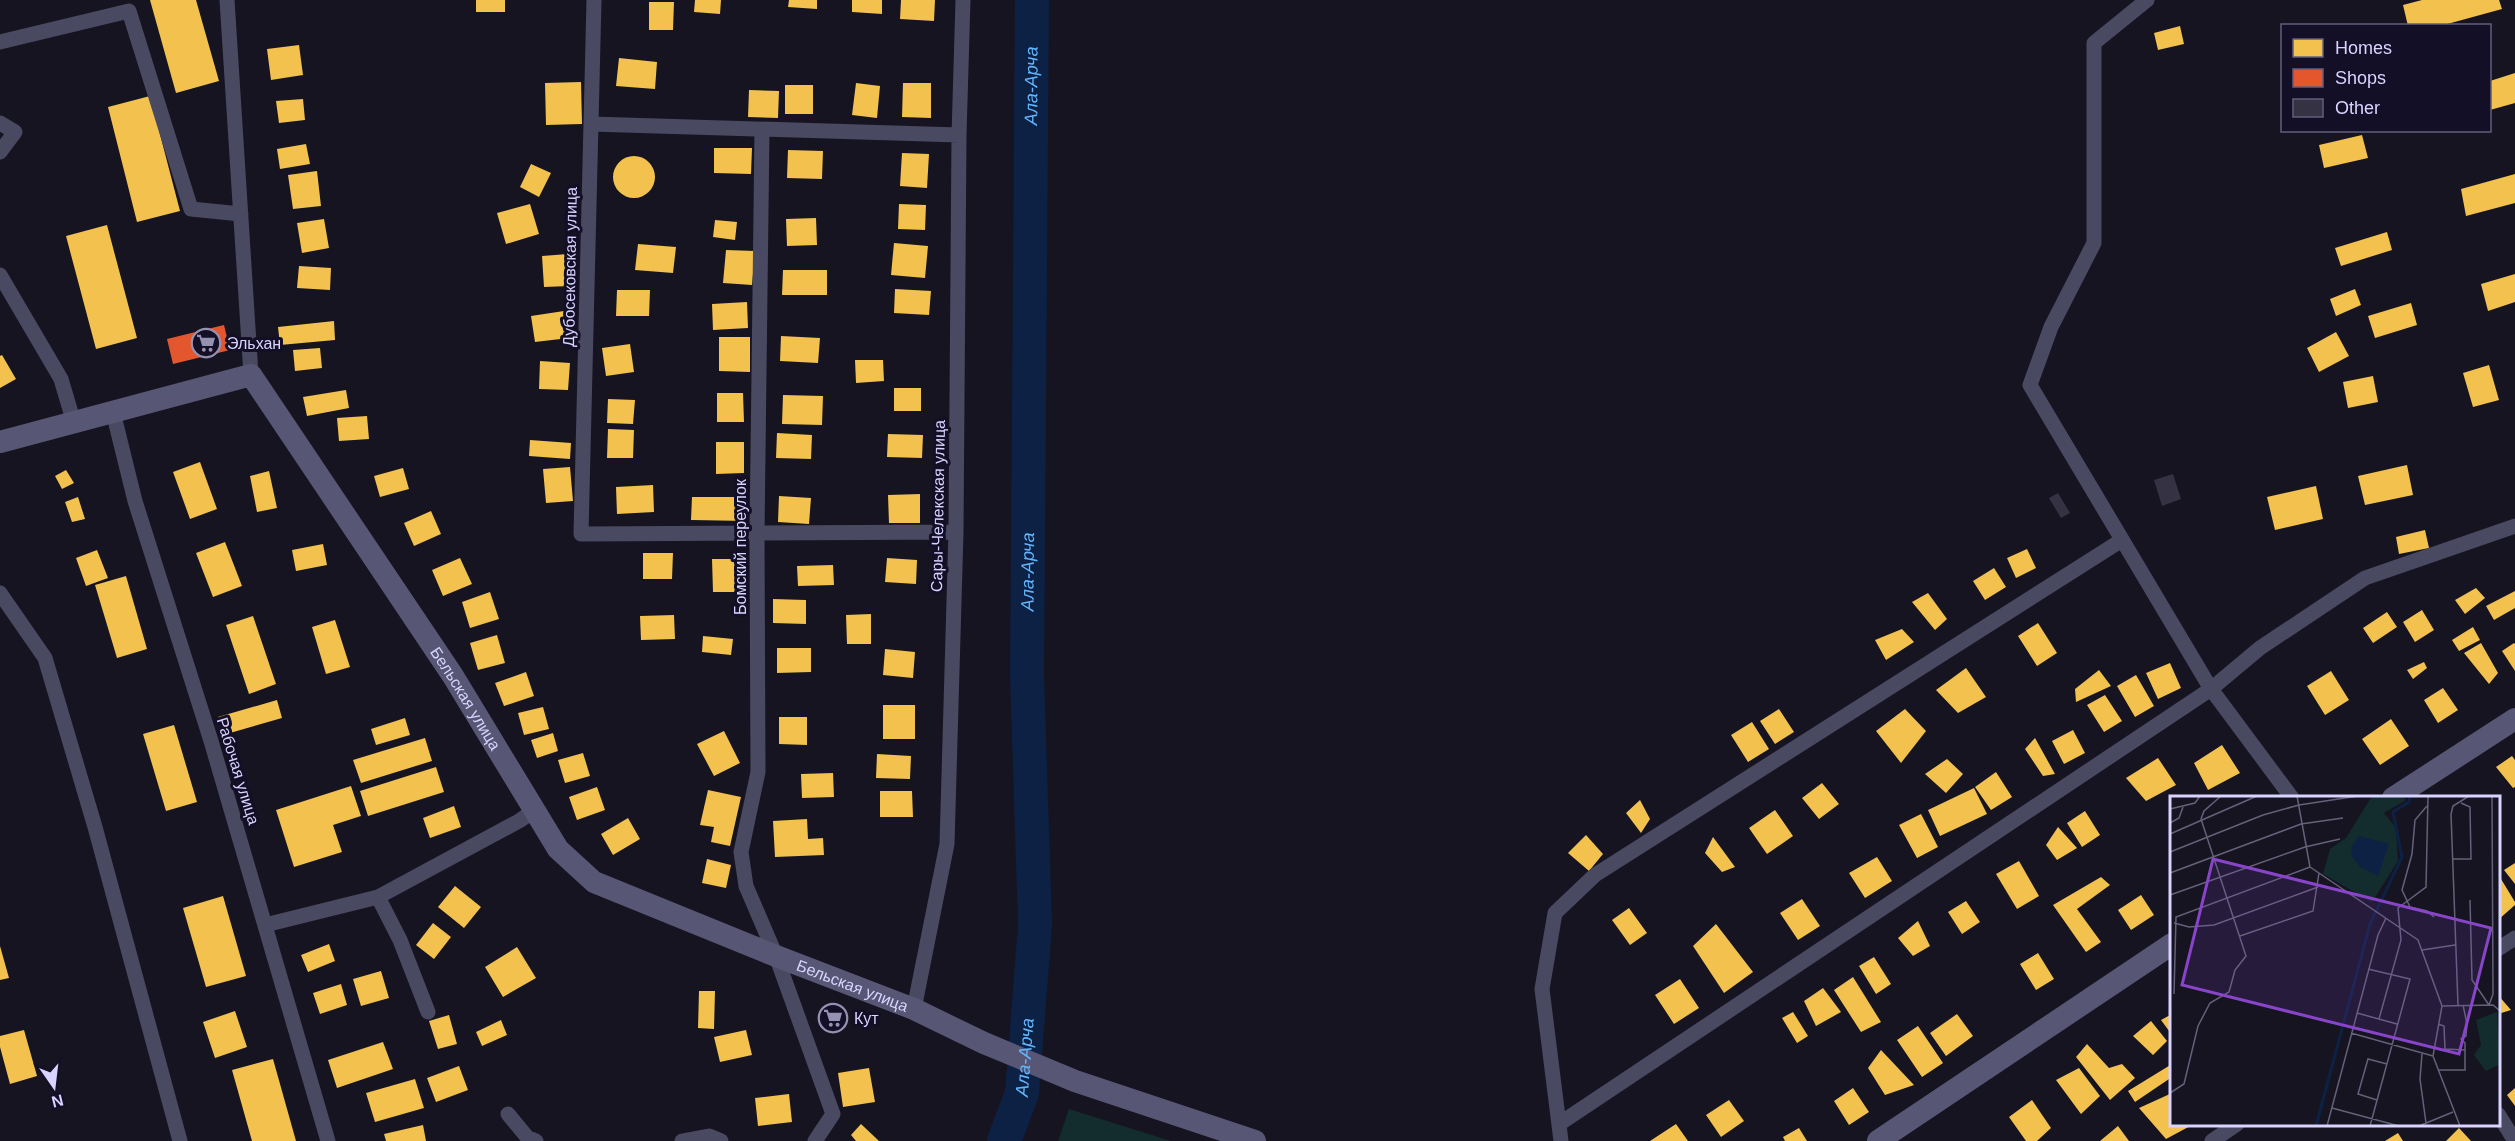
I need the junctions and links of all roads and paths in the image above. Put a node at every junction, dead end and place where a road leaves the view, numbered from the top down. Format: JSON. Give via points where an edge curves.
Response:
{"nodes":[{"id":1,"x":227,"y":0,"type":"edge"},
{"id":2,"x":594,"y":0,"type":"edge"},
{"id":3,"x":963,"y":0,"type":"edge"},
{"id":4,"x":2147,"y":0,"type":"edge"},
{"id":5,"x":0,"y":42,"type":"edge"},
{"id":6,"x":0,"y":123,"type":"edge"},
{"id":7,"x":591,"y":124,"type":"junction"},
{"id":8,"x":762,"y":130,"type":"junction"},
{"id":9,"x":959,"y":135,"type":"junction"},
{"id":10,"x":0,"y":152,"type":"edge"},
{"id":11,"x":241,"y":214,"type":"junction"},
{"id":12,"x":0,"y":275,"type":"edge"},
{"id":13,"x":251,"y":375,"type":"junction"},
{"id":14,"x":113,"y":412,"type":"junction"},
{"id":15,"x":74,"y":423,"type":"junction"},
{"id":16,"x":0,"y":442,"type":"edge"},
{"id":17,"x":2515,"y":526,"type":"edge"},
{"id":18,"x":956,"y":532,"type":"junction"},
{"id":19,"x":757,"y":534,"type":"junction"},
{"id":20,"x":2122,"y":540,"type":"junction"},
{"id":21,"x":0,"y":593,"type":"edge"},
{"id":22,"x":2211,"y":689,"type":"junction"},
{"id":23,"x":2515,"y":719,"type":"edge"},
{"id":24,"x":2291,"y":796,"type":"edge"},
{"id":25,"x":2396,"y":796,"type":"edge"},
{"id":26,"x":535,"y":810,"type":"junction"},
{"id":27,"x":378,"y":897,"type":"junction"},
{"id":28,"x":265,"y":925,"type":"junction"},
{"id":29,"x":2515,"y":938,"type":"edge"},
{"id":30,"x":2170,"y":945,"type":"edge"},
{"id":31,"x":2500,"y":948,"type":"edge"},
{"id":32,"x":776,"y":956,"type":"junction"},
{"id":33,"x":914,"y":1009,"type":"junction"},
{"id":34,"x":428,"y":1012,"type":"dead end"},
{"id":35,"x":508,"y":1114,"type":"dead end"},
{"id":36,"x":2500,"y":1116,"type":"edge"},
{"id":37,"x":1559,"y":1124,"type":"junction"},
{"id":38,"x":2235,"y":1126,"type":"edge"},
{"id":39,"x":180,"y":1141,"type":"edge"},
{"id":40,"x":328,"y":1141,"type":"edge"},
{"id":41,"x":536,"y":1141,"type":"edge"},
{"id":42,"x":682,"y":1141,"type":"edge"},
{"id":43,"x":721,"y":1141,"type":"edge"},
{"id":44,"x":815,"y":1141,"type":"edge"},
{"id":45,"x":1255,"y":1141,"type":"edge"},
{"id":46,"x":1561,"y":1141,"type":"edge"},
{"id":47,"x":1878,"y":1141,"type":"edge"},
{"id":48,"x":2212,"y":1141,"type":"edge"},
{"id":49,"x":2515,"y":1141,"type":"edge"}],
"edges":[{"from":1,"to":11,"type":"street"},
{"from":2,"to":7,"type":"street","name":"Дубосековская улица"},
{"from":3,"to":9,"type":"street","name":"Сары-Челекская улица"},
{"from":4,"to":20,"type":"street","via":[[2094,43],[2094,243],[2051,327],[2030,385]]},
{"from":5,"to":11,"type":"street","via":[[129,11],[191,209]]},
{"from":6,"to":10,"type":"street","via":[[15,132]]},
{"from":7,"to":8,"type":"street"},
{"from":7,"to":19,"type":"street","name":"Дубосековская улица","via":[[581,534]]},
{"from":8,"to":9,"type":"street"},
{"from":8,"to":19,"type":"street","name":"Бомский переулок"},
{"from":9,"to":18,"type":"street","name":"Сары-Челекская улица"},
{"from":11,"to":13,"type":"street"},
{"from":12,"to":15,"type":"street","via":[[61,379]]},
{"from":13,"to":14,"type":"street"},
{"from":13,"to":26,"type":"street","name":"Бельская улица","via":[[453,676]]},
{"from":14,"to":15,"type":"street"},
{"from":14,"to":28,"type":"street","name":"Рабочая улица","via":[[135,501]]},
{"from":15,"to":16,"type":"street"},
{"from":17,"to":22,"type":"street","via":[[2365,578],[2260,648]]},
{"from":18,"to":19,"type":"street"},
{"from":18,"to":33,"type":"street","name":"Сары-Челекская улица","via":[[947,844]]},
{"from":19,"to":32,"type":"street","name":"Бомский переулок","via":[[758,772],[741,852],[746,886]]},
{"from":20,"to":22,"type":"street"},
{"from":20,"to":37,"type":"street","via":[[1595,875],[1555,913],[1542,989]]},
{"from":21,"to":39,"type":"street","via":[[45,658]]},
{"from":22,"to":24,"type":"street"},
{"from":22,"to":37,"type":"street"},
{"from":23,"to":25,"type":"street"},
{"from":26,"to":27,"type":"street"},
{"from":26,"to":32,"type":"street","name":"Бельская улица","via":[[558,849],[594,882]]},
{"from":27,"to":28,"type":"street"},
{"from":27,"to":34,"type":"street","via":[[400,940]]},
{"from":28,"to":40,"type":"street","name":"Рабочая улица"},
{"from":29,"to":31,"type":"street"},
{"from":30,"to":47,"type":"street"},
{"from":32,"to":33,"type":"street","name":"Бельская улица"},
{"from":32,"to":44,"type":"street","name":"Бомский переулок","via":[[833,1114]]},
{"from":33,"to":45,"type":"street","name":"Бельская улица","via":[[1075,1081]]},
{"from":35,"to":41,"type":"street","via":[[526,1137]]},
{"from":36,"to":49,"type":"street"},
{"from":37,"to":46,"type":"street"},
{"from":38,"to":48,"type":"street"},
{"from":42,"to":43,"type":"street","via":[[709,1136]]}]}
